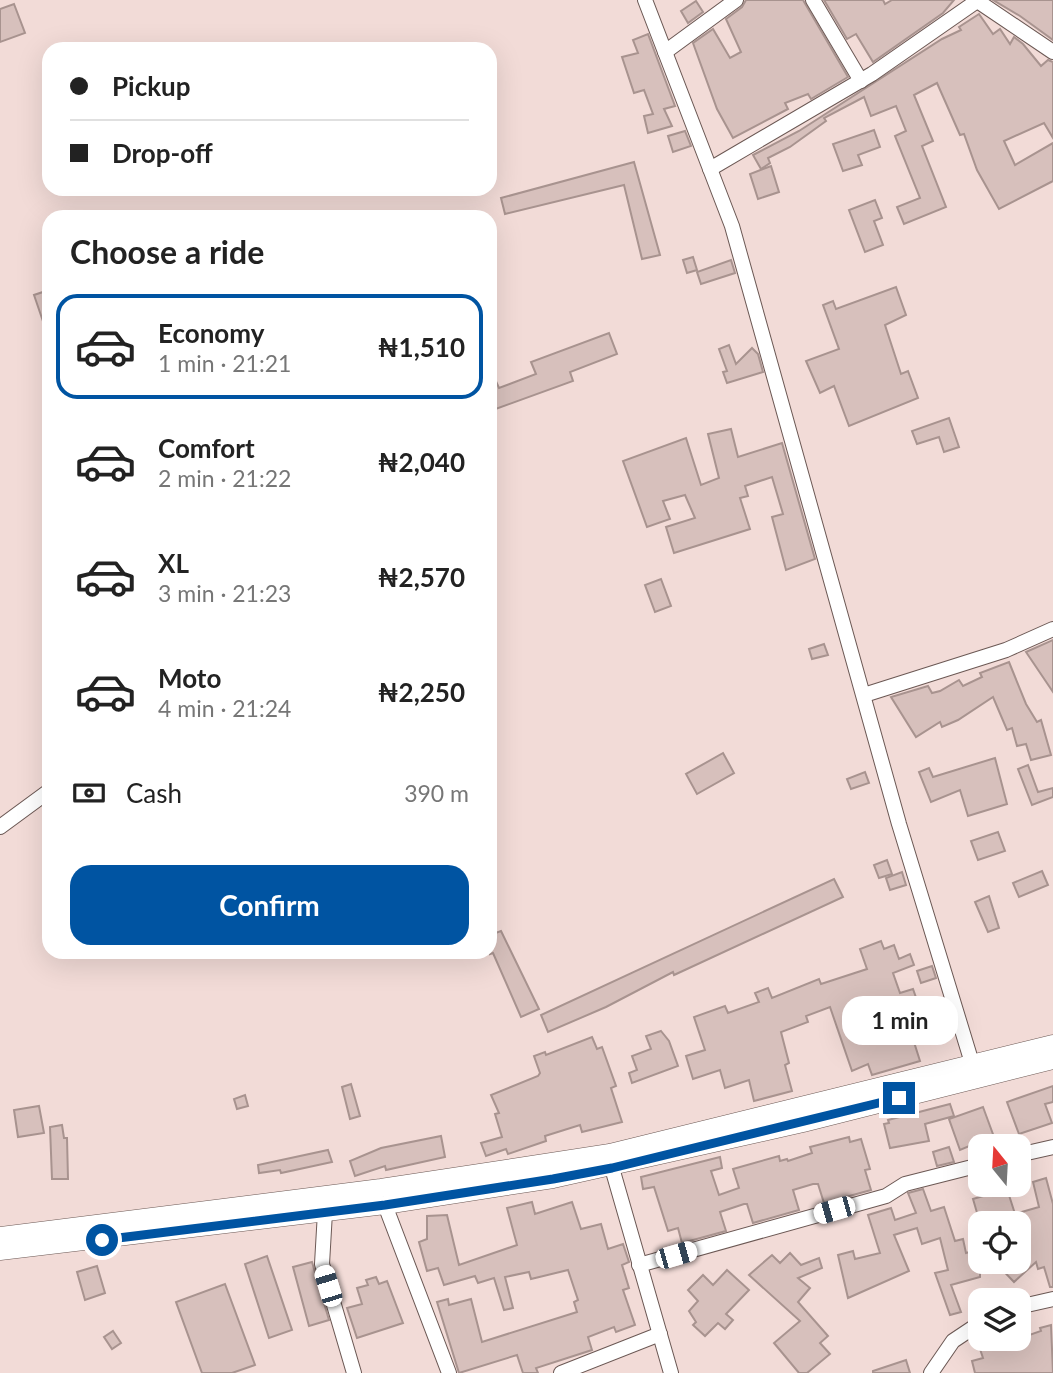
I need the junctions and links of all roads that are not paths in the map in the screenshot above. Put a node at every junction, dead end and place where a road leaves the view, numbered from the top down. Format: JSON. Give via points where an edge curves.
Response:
{"nodes":[{"id":1,"x":645,"y":0,"type":"edge"},
{"id":2,"x":736,"y":0,"type":"edge"},
{"id":3,"x":813,"y":0,"type":"edge"},
{"id":4,"x":977,"y":1,"type":"edge"},
{"id":5,"x":665,"y":52,"type":"junction"},
{"id":6,"x":1053,"y":52,"type":"edge"},
{"id":7,"x":861,"y":81,"type":"junction"},
{"id":8,"x":710,"y":169,"type":"junction"},
{"id":9,"x":1053,"y":629,"type":"edge"},
{"id":10,"x":864,"y":695,"type":"junction"},
{"id":11,"x":42,"y":796,"type":"edge"},
{"id":12,"x":0,"y":827,"type":"edge"},
{"id":13,"x":1053,"y":1044,"type":"edge"},
{"id":14,"x":1053,"y":1060,"type":"edge"},
{"id":15,"x":972,"y":1063,"type":"junction"},
{"id":16,"x":1053,"y":1147,"type":"edge"},
{"id":17,"x":1031,"y":1153,"type":"edge"},
{"id":18,"x":612,"y":1168,"type":"junction"},
{"id":19,"x":968,"y":1168,"type":"edge"},
{"id":20,"x":385,"y":1205,"type":"junction"},
{"id":21,"x":325,"y":1212,"type":"junction"},
{"id":22,"x":0,"y":1236,"type":"edge"},
{"id":23,"x":0,"y":1251,"type":"edge"},
{"id":24,"x":639,"y":1265,"type":"junction"},
{"id":25,"x":1053,"y":1298,"type":"edge"},
{"id":26,"x":1031,"y":1304,"type":"edge"},
{"id":27,"x":968,"y":1331,"type":"edge"},
{"id":28,"x":660,"y":1334,"type":"junction"},
{"id":29,"x":354,"y":1373,"type":"edge"},
{"id":30,"x":449,"y":1373,"type":"edge"},
{"id":31,"x":561,"y":1373,"type":"edge"},
{"id":32,"x":671,"y":1373,"type":"edge"},
{"id":33,"x":931,"y":1373,"type":"edge"}],
"edges":[{"from":1,"to":5,"type":"street"},
{"from":2,"to":5,"type":"street"},
{"from":3,"to":7,"type":"street"},
{"from":4,"to":6,"type":"street"},
{"from":4,"to":7,"type":"street"},
{"from":5,"to":8,"type":"street"},
{"from":7,"to":8,"type":"street"},
{"from":8,"to":10,"type":"street","via":[[740,252]]},
{"from":9,"to":10,"type":"street","via":[[1006,650]]},
{"from":10,"to":15,"type":"street"},
{"from":11,"to":12,"type":"street"},
{"from":13,"to":15,"type":"street"},
{"from":14,"to":18,"type":"street"},
{"from":15,"to":22,"type":"street","via":[[610,1153],[381,1188]]},
{"from":16,"to":17,"type":"street"},
{"from":18,"to":20,"type":"street"},
{"from":18,"to":24,"type":"street"},
{"from":19,"to":24,"type":"street","via":[[905,1184],[886,1196]]},
{"from":20,"to":21,"type":"street"},
{"from":20,"to":30,"type":"street"},
{"from":21,"to":23,"type":"street"},
{"from":21,"to":29,"type":"street","via":[[322,1264]]},
{"from":24,"to":28,"type":"street"},
{"from":25,"to":26,"type":"street"},
{"from":27,"to":33,"type":"street","via":[[953,1341]]},
{"from":28,"to":31,"type":"street"},
{"from":28,"to":32,"type":"street"}]}
